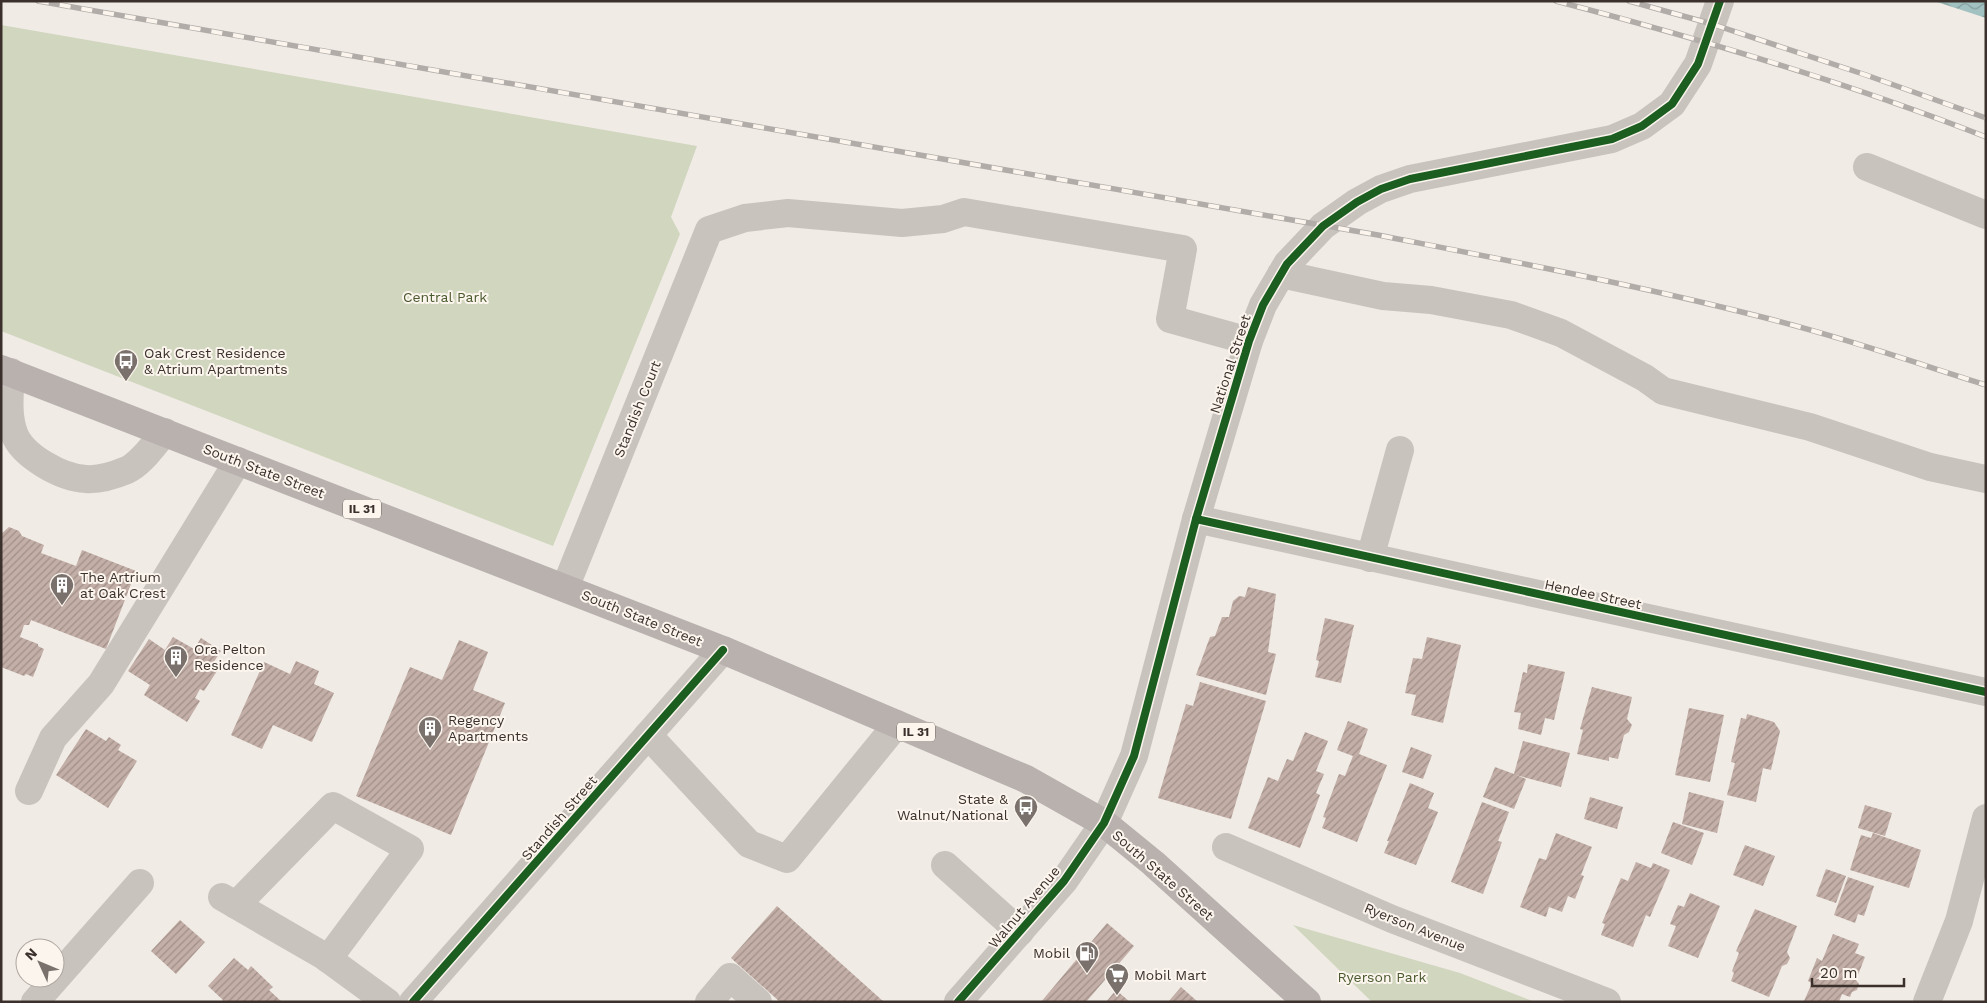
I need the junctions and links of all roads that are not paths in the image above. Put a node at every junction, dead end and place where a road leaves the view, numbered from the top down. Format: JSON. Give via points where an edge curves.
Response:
{"nodes":[{"id":1,"x":1720,"y":1,"type":"edge"},
{"id":2,"x":1867,"y":167,"type":"dead end"},
{"id":3,"x":1986,"y":216,"type":"edge"},
{"id":4,"x":1281,"y":274,"type":"junction"},
{"id":5,"x":1249,"y":341,"type":"junction"},
{"id":6,"x":6,"y":371,"type":"edge"},
{"id":7,"x":165,"y":432,"type":"junction"},
{"id":8,"x":1400,"y":450,"type":"dead end"},
{"id":9,"x":238,"y":461,"type":"junction"},
{"id":10,"x":1986,"y":479,"type":"edge"},
{"id":11,"x":1196,"y":519,"type":"junction"},
{"id":12,"x":1370,"y":558,"type":"junction"},
{"id":13,"x":565,"y":588,"type":"junction"},
{"id":14,"x":723,"y":650,"type":"junction"},
{"id":15,"x":1986,"y":692,"type":"edge"},
{"id":16,"x":897,"y":724,"type":"junction"},
{"id":17,"x":648,"y":736,"type":"junction"},
{"id":18,"x":29,"y":791,"type":"dead end"},
{"id":19,"x":1986,"y":818,"type":"edge"},
{"id":20,"x":1104,"y":823,"type":"junction"},
{"id":21,"x":1226,"y":847,"type":"dead end"},
{"id":22,"x":945,"y":864,"type":"dead end"},
{"id":23,"x":140,"y":883,"type":"dead end"},
{"id":24,"x":1020,"y":932,"type":"junction"},
{"id":25,"x":328,"y":959,"type":"junction"},
{"id":26,"x":35,"y":1002,"type":"edge"},
{"id":27,"x":387,"y":1002,"type":"edge"},
{"id":28,"x":413,"y":1002,"type":"edge"},
{"id":29,"x":710,"y":1002,"type":"edge"},
{"id":30,"x":758,"y":1002,"type":"edge"},
{"id":31,"x":958,"y":1002,"type":"edge"},
{"id":32,"x":1307,"y":1002,"type":"edge"},
{"id":33,"x":1607,"y":1002,"type":"edge"},
{"id":34,"x":1927,"y":1002,"type":"edge"}],
"edges":[{"from":1,"to":4,"type":"street","name":"National Street","via":[[1698,64],[1672,104],[1642,126],[1612,139],[1410,179],[1381,189],[1323,226]]},
{"from":2,"to":3,"type":"street"},
{"from":4,"to":5,"type":"street","name":"National Street","via":[[1263,305]]},
{"from":4,"to":10,"type":"street","via":[[1382,296],[1431,300],[1511,315],[1561,333],[1663,391],[1810,427],[1930,467]]},
{"from":5,"to":11,"type":"street","name":"National Street"},
{"from":5,"to":13,"type":"street","name":"Standish Court","via":[[1170,319],[1183,249],[964,212],[943,219],[902,222],[788,213],[744,218],[709,230]]},
{"from":6,"to":7,"type":"main road","name":"South State Street","number":"IL 31"},
{"from":6,"to":7,"type":"street","via":[[14,435],[23,448],[41,463],[70,476],[87,479],[111,476],[128,469]]},
{"from":7,"to":9,"type":"main road","name":"South State Street","number":"IL 31"},
{"from":8,"to":12,"type":"street"},
{"from":9,"to":13,"type":"main road","name":"South State Street","number":"IL 31"},
{"from":9,"to":18,"type":"street","via":[[101,684],[52,738]]},
{"from":11,"to":12,"type":"street","name":"Hendee Street"},
{"from":11,"to":20,"type":"street","name":"National Street","via":[[1134,756]]},
{"from":12,"to":15,"type":"street","name":"Hendee Street"},
{"from":13,"to":14,"type":"main road","name":"South State Street","number":"IL 31"},
{"from":14,"to":16,"type":"main road","name":"South State Street","number":"IL 31"},
{"from":14,"to":17,"type":"street","name":"Standish Street"},
{"from":16,"to":17,"type":"street","via":[[787,860],[749,844]]},
{"from":16,"to":20,"type":"main road","name":"South State Street","number":"IL 31","via":[[1026,779]]},
{"from":17,"to":28,"type":"street","name":"Standish Street"},
{"from":19,"to":34,"type":"street","via":[[1959,921]]},
{"from":20,"to":24,"type":"street","name":"Walnut Avenue","via":[[1064,881]]},
{"from":20,"to":32,"type":"main road","name":"South State Street","number":"IL 31"},
{"from":21,"to":33,"type":"street","name":"Ryerson Avenue","via":[[1392,919]]},
{"from":22,"to":24,"type":"street"},
{"from":23,"to":26,"type":"street"},
{"from":24,"to":31,"type":"street","name":"Walnut Avenue"},
{"from":25,"to":25,"type":"street","via":[[410,849],[333,806],[228,901]]},
{"from":25,"to":27,"type":"street"},
{"from":29,"to":30,"type":"street","via":[[730,977]]}]}
